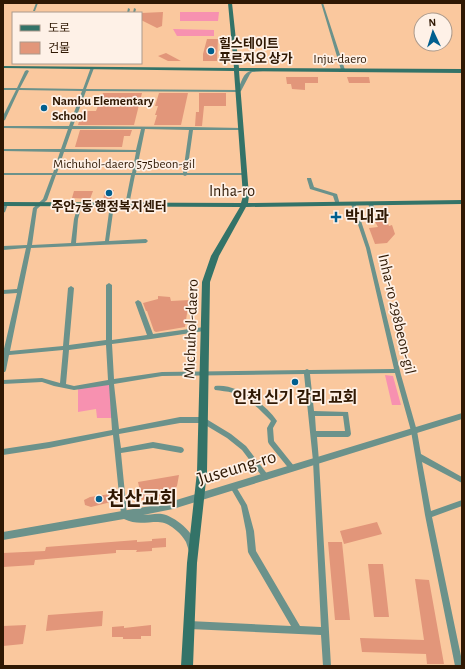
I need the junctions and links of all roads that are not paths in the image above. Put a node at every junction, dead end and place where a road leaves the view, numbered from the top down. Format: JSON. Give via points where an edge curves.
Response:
{"nodes":[{"id":1,"x":37,"y":3,"type":"edge"},
{"id":2,"x":230,"y":3,"type":"edge"},
{"id":3,"x":322,"y":3,"type":"edge"},
{"id":4,"x":129,"y":9,"type":"dead end"},
{"id":5,"x":135,"y":9,"type":"dead end"},
{"id":6,"x":34,"y":10,"type":"dead end"},
{"id":7,"x":128,"y":12,"type":"edge"},
{"id":8,"x":134,"y":12,"type":"edge"},
{"id":9,"x":3,"y":67,"type":"edge"},
{"id":10,"x":91,"y":70,"type":"junction"},
{"id":11,"x":237,"y":70,"type":"junction"},
{"id":12,"x":266,"y":70,"type":"junction"},
{"id":13,"x":344,"y":70,"type":"junction"},
{"id":14,"x":3,"y":71,"type":"edge"},
{"id":15,"x":27,"y":71,"type":"junction"},
{"id":16,"x":462,"y":71,"type":"edge"},
{"id":17,"x":3,"y":89,"type":"edge"},
{"id":18,"x":18,"y":89,"type":"junction"},
{"id":19,"x":84,"y":90,"type":"junction"},
{"id":20,"x":239,"y":91,"type":"junction"},
{"id":21,"x":3,"y":108,"type":"edge"},
{"id":22,"x":9,"y":108,"type":"junction"},
{"id":23,"x":3,"y":120,"type":"edge"},
{"id":24,"x":3,"y":127,"type":"edge"},
{"id":25,"x":70,"y":128,"type":"junction"},
{"id":26,"x":143,"y":128,"type":"junction"},
{"id":27,"x":191,"y":128,"type":"junction"},
{"id":28,"x":241,"y":129,"type":"junction"},
{"id":29,"x":3,"y":150,"type":"edge"},
{"id":30,"x":62,"y":150,"type":"junction"},
{"id":31,"x":138,"y":151,"type":"junction"},
{"id":32,"x":3,"y":174,"type":"edge"},
{"id":33,"x":133,"y":174,"type":"junction"},
{"id":34,"x":244,"y":174,"type":"junction"},
{"id":35,"x":54,"y":175,"type":"junction"},
{"id":36,"x":185,"y":175,"type":"junction"},
{"id":37,"x":309,"y":179,"type":"dead end"},
{"id":38,"x":337,"y":201,"type":"dead end"},
{"id":39,"x":462,"y":202,"type":"edge"},
{"id":40,"x":4,"y":204,"type":"edge"},
{"id":41,"x":353,"y":204,"type":"junction"},
{"id":42,"x":370,"y":204,"type":"junction"},
{"id":43,"x":80,"y":205,"type":"junction"},
{"id":44,"x":112,"y":205,"type":"junction"},
{"id":45,"x":127,"y":205,"type":"junction"},
{"id":46,"x":244,"y":205,"type":"junction"},
{"id":47,"x":37,"y":206,"type":"junction"},
{"id":48,"x":3,"y":212,"type":"edge"},
{"id":49,"x":388,"y":213,"type":"dead end"},
{"id":50,"x":146,"y":241,"type":"dead end"},
{"id":51,"x":107,"y":242,"type":"junction"},
{"id":52,"x":74,"y":244,"type":"junction"},
{"id":53,"x":29,"y":246,"type":"junction"},
{"id":54,"x":3,"y":248,"type":"edge"},
{"id":55,"x":109,"y":285,"type":"dead end"},
{"id":56,"x":71,"y":288,"type":"dead end"},
{"id":57,"x":20,"y":291,"type":"junction"},
{"id":58,"x":3,"y":292,"type":"edge"},
{"id":59,"x":138,"y":302,"type":"dead end"},
{"id":60,"x":204,"y":329,"type":"junction"},
{"id":61,"x":151,"y":337,"type":"junction"},
{"id":62,"x":108,"y":341,"type":"junction"},
{"id":63,"x":6,"y":342,"type":"edge"},
{"id":64,"x":66,"y":348,"type":"junction"},
{"id":65,"x":6,"y":353,"type":"junction"},
{"id":66,"x":3,"y":370,"type":"edge"},
{"id":67,"x":307,"y":371,"type":"junction"},
{"id":68,"x":397,"y":371,"type":"junction"},
{"id":69,"x":204,"y":373,"type":"junction"},
{"id":70,"x":3,"y":382,"type":"edge"},
{"id":71,"x":111,"y":382,"type":"junction"},
{"id":72,"x":63,"y":386,"type":"junction"},
{"id":73,"x":217,"y":388,"type":"dead end"},
{"id":74,"x":311,"y":413,"type":"junction"},
{"id":75,"x":462,"y":416,"type":"edge"},
{"id":76,"x":203,"y":420,"type":"junction"},
{"id":77,"x":414,"y":431,"type":"junction"},
{"id":78,"x":116,"y":432,"type":"junction"},
{"id":79,"x":313,"y":434,"type":"junction"},
{"id":80,"x":118,"y":450,"type":"junction"},
{"id":81,"x":181,"y":450,"type":"dead end"},
{"id":82,"x":3,"y":452,"type":"edge"},
{"id":83,"x":418,"y":456,"type":"junction"},
{"id":84,"x":316,"y":461,"type":"junction"},
{"id":85,"x":292,"y":468,"type":"junction"},
{"id":86,"x":266,"y":477,"type":"junction"},
{"id":87,"x":462,"y":480,"type":"edge"},
{"id":88,"x":233,"y":488,"type":"junction"},
{"id":89,"x":199,"y":498,"type":"junction"},
{"id":90,"x":462,"y":503,"type":"edge"},
{"id":91,"x":124,"y":514,"type":"junction"},
{"id":92,"x":428,"y":515,"type":"junction"},
{"id":93,"x":3,"y":536,"type":"edge"},
{"id":94,"x":192,"y":563,"type":"junction"},
{"id":95,"x":189,"y":625,"type":"junction"},
{"id":96,"x":298,"y":630,"type":"junction"},
{"id":97,"x":325,"y":631,"type":"junction"},
{"id":98,"x":186,"y":666,"type":"edge"},
{"id":99,"x":327,"y":666,"type":"edge"},
{"id":100,"x":459,"y":666,"type":"edge"}],
"edges":[{"from":1,"to":6,"type":"street"},
{"from":2,"to":11,"type":"main road","name":"Michuhol-daero"},
{"from":3,"to":13,"type":"street"},
{"from":4,"to":7,"type":"street"},
{"from":5,"to":8,"type":"street"},
{"from":9,"to":10,"type":"main road","name":"Inju-daero"},
{"from":10,"to":11,"type":"main road","name":"Inju-daero"},
{"from":10,"to":15,"type":"main road","name":"Inju-daero"},
{"from":10,"to":19,"type":"street"},
{"from":11,"to":12,"type":"main road","name":"Inju-daero"},
{"from":11,"to":20,"type":"main road","name":"Michuhol-daero"},
{"from":12,"to":13,"type":"main road","name":"Inju-daero"},
{"from":12,"to":20,"type":"street","via":[[251,71]]},
{"from":13,"to":16,"type":"main road","name":"Inju-daero"},
{"from":14,"to":15,"type":"main road","name":"Inju-daero"},
{"from":15,"to":18,"type":"street"},
{"from":17,"to":18,"type":"street"},
{"from":18,"to":19,"type":"street"},
{"from":18,"to":22,"type":"street"},
{"from":19,"to":20,"type":"street"},
{"from":19,"to":25,"type":"street"},
{"from":20,"to":28,"type":"main road","name":"Michuhol-daero"},
{"from":21,"to":22,"type":"street"},
{"from":22,"to":23,"type":"street"},
{"from":24,"to":25,"type":"street"},
{"from":25,"to":26,"type":"street"},
{"from":25,"to":30,"type":"street"},
{"from":26,"to":27,"type":"street"},
{"from":26,"to":31,"type":"street"},
{"from":27,"to":28,"type":"street"},
{"from":27,"to":36,"type":"street"},
{"from":28,"to":34,"type":"main road","name":"Michuhol-daero"},
{"from":29,"to":30,"type":"street"},
{"from":30,"to":31,"type":"street"},
{"from":30,"to":35,"type":"street"},
{"from":31,"to":33,"type":"street"},
{"from":32,"to":35,"type":"street","name":"Michuhol-daero 575beon-gil"},
{"from":33,"to":35,"type":"street","name":"Michuhol-daero 575beon-gil"},
{"from":33,"to":36,"type":"street","name":"Michuhol-daero 575beon-gil"},
{"from":33,"to":45,"type":"street"},
{"from":34,"to":36,"type":"street","name":"Michuhol-daero 575beon-gil"},
{"from":34,"to":46,"type":"main road","name":"Michuhol-daero"},
{"from":35,"to":47,"type":"street","via":[[45,200]]},
{"from":37,"to":38,"type":"street","via":[[312,188],[335,195]]},
{"from":39,"to":42,"type":"main road","name":"Inha-ro"},
{"from":40,"to":47,"type":"main road","name":"Inha-ro"},
{"from":40,"to":48,"type":"street"},
{"from":41,"to":42,"type":"main road","name":"Inha-ro"},
{"from":41,"to":46,"type":"main road","name":"Inha-ro"},
{"from":41,"to":68,"type":"street","name":"Inha-ro 298beon-gil","via":[[368,248]]},
{"from":42,"to":49,"type":"street","via":[[374,210]]},
{"from":43,"to":44,"type":"main road","name":"Inha-ro"},
{"from":43,"to":47,"type":"main road","name":"Inha-ro"},
{"from":43,"to":52,"type":"street"},
{"from":44,"to":45,"type":"main road","name":"Inha-ro"},
{"from":44,"to":51,"type":"street"},
{"from":45,"to":46,"type":"main road","name":"Inha-ro"},
{"from":46,"to":60,"type":"main road","name":"Michuhol-daero","via":[[208,272]]},
{"from":47,"to":53,"type":"street"},
{"from":50,"to":51,"type":"street"},
{"from":51,"to":52,"type":"street"},
{"from":52,"to":53,"type":"street"},
{"from":53,"to":54,"type":"street"},
{"from":53,"to":57,"type":"street"},
{"from":55,"to":62,"type":"street"},
{"from":56,"to":64,"type":"street"},
{"from":57,"to":58,"type":"street"},
{"from":57,"to":63,"type":"street"},
{"from":59,"to":61,"type":"street"},
{"from":60,"to":61,"type":"street"},
{"from":60,"to":69,"type":"main road","name":"Michuhol-daero"},
{"from":61,"to":62,"type":"street"},
{"from":62,"to":64,"type":"street"},
{"from":62,"to":71,"type":"street"},
{"from":63,"to":65,"type":"street"},
{"from":64,"to":65,"type":"street"},
{"from":64,"to":72,"type":"street"},
{"from":65,"to":66,"type":"street"},
{"from":67,"to":68,"type":"street"},
{"from":67,"to":69,"type":"street"},
{"from":67,"to":74,"type":"street"},
{"from":68,"to":77,"type":"street","name":"Inha-ro 298beon-gil"},
{"from":69,"to":71,"type":"street","via":[[162,374]]},
{"from":69,"to":76,"type":"main road","name":"Michuhol-daero"},
{"from":70,"to":72,"type":"street","via":[[42,380]]},
{"from":71,"to":72,"type":"street","via":[[82,388]]},
{"from":71,"to":78,"type":"street"},
{"from":73,"to":85,"type":"street","via":[[229,389],[260,404],[274,421],[270,428],[271,442]]},
{"from":74,"to":79,"type":"street"},
{"from":74,"to":79,"type":"street","via":[[346,414],[348,434]]},
{"from":75,"to":77,"type":"street","name":"Juseung-ro"},
{"from":76,"to":78,"type":"street","via":[[180,420]]},
{"from":76,"to":86,"type":"street","via":[[244,448]]},
{"from":76,"to":89,"type":"main road","name":"Michuhol-daero"},
{"from":77,"to":83,"type":"street","name":"Inha-ro 298beon-gil"},
{"from":77,"to":84,"type":"street","name":"Juseung-ro"},
{"from":78,"to":80,"type":"street"},
{"from":78,"to":82,"type":"street","via":[[49,446]]},
{"from":79,"to":84,"type":"street"},
{"from":80,"to":81,"type":"street","via":[[153,445]]},
{"from":80,"to":91,"type":"street"},
{"from":83,"to":87,"type":"street"},
{"from":83,"to":92,"type":"street","name":"Inha-ro 298beon-gil"},
{"from":84,"to":85,"type":"street","name":"Juseung-ro"},
{"from":84,"to":97,"type":"street"},
{"from":85,"to":86,"type":"street","name":"Juseung-ro"},
{"from":86,"to":88,"type":"street","name":"Juseung-ro"},
{"from":88,"to":89,"type":"street","name":"Juseung-ro"},
{"from":88,"to":96,"type":"street","via":[[244,505],[252,552]]},
{"from":89,"to":91,"type":"street","name":"Juseung-ro"},
{"from":89,"to":94,"type":"main road","name":"Michuhol-daero"},
{"from":90,"to":92,"type":"street"},
{"from":91,"to":93,"type":"street","name":"Juseung-ro"},
{"from":91,"to":94,"type":"street","via":[[135,519],[165,519],[181,530],[191,545]]},
{"from":92,"to":100,"type":"street","name":"Inha-ro 298beon-gil"},
{"from":94,"to":95,"type":"main road","name":"Michuhol-daero"},
{"from":95,"to":96,"type":"street"},
{"from":95,"to":98,"type":"main road","name":"Michuhol-daero"},
{"from":96,"to":97,"type":"street"},
{"from":97,"to":99,"type":"street"}]}
